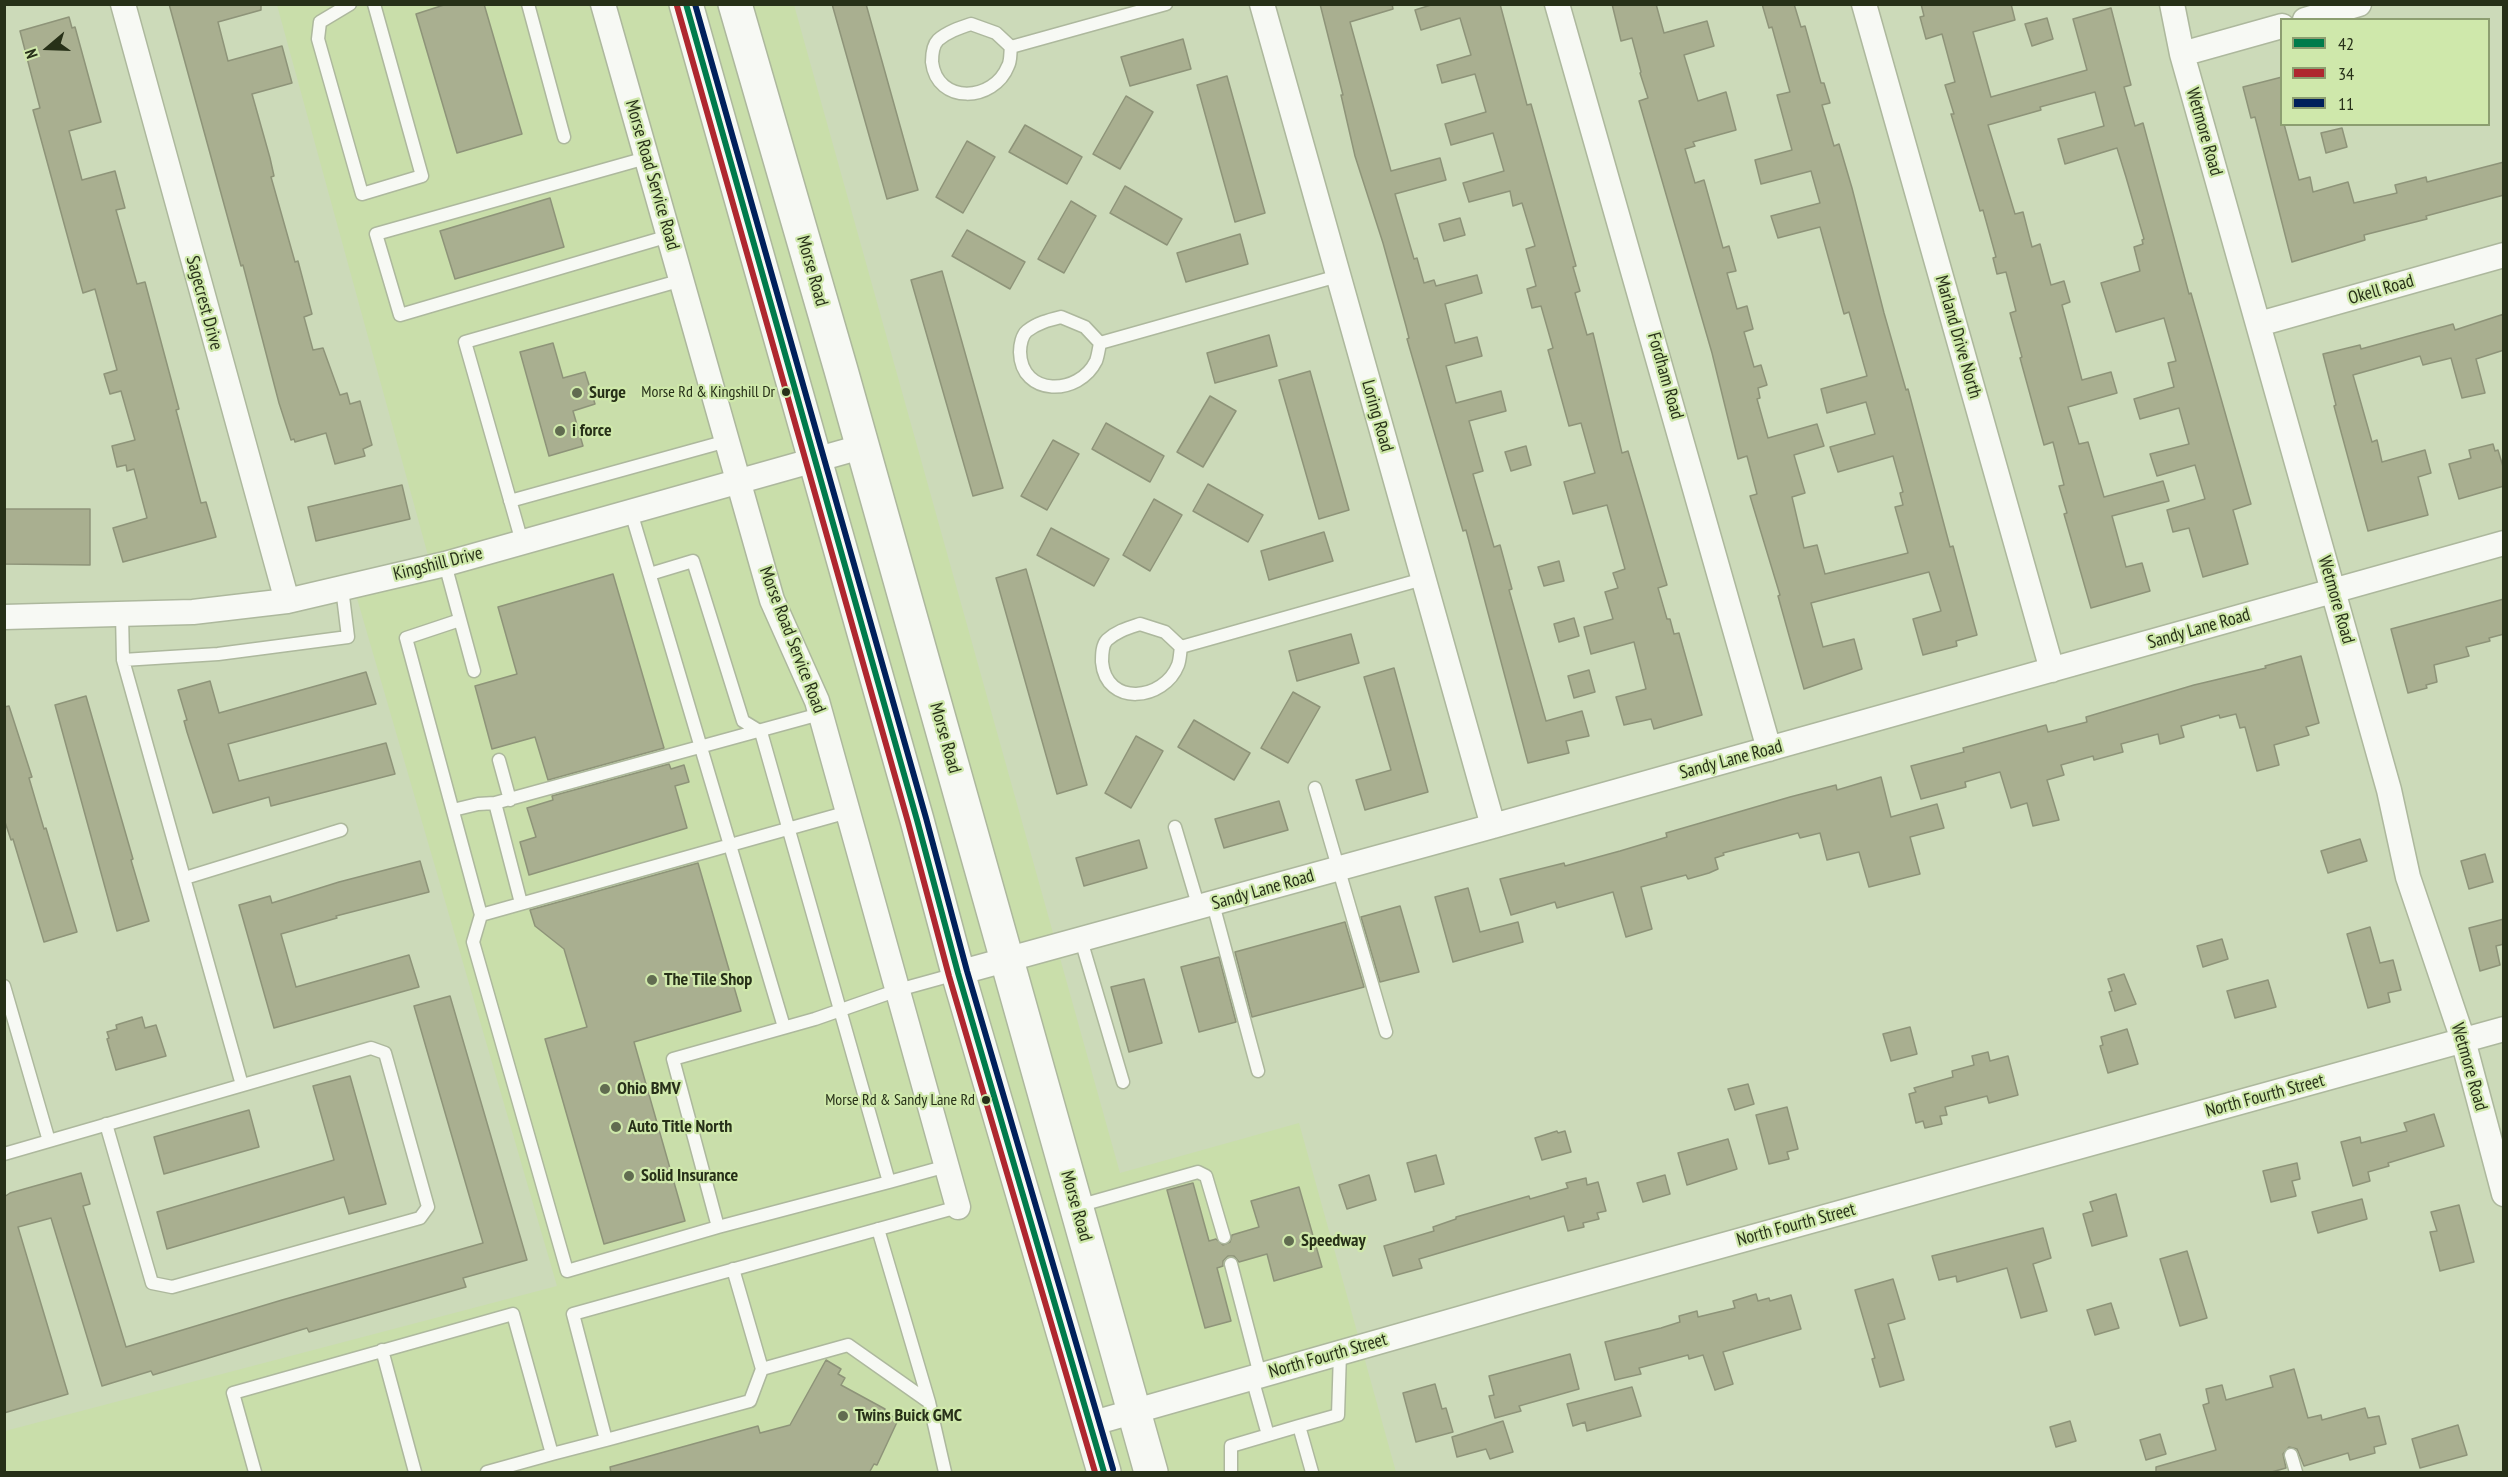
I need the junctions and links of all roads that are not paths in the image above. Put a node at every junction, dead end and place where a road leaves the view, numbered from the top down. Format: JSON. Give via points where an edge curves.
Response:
{"nodes":[{"id":1,"x":123,"y":4,"type":"edge"},
{"id":2,"x":350,"y":4,"type":"edge"},
{"id":3,"x":374,"y":4,"type":"edge"},
{"id":4,"x":528,"y":4,"type":"edge"},
{"id":5,"x":603,"y":4,"type":"edge"},
{"id":6,"x":686,"y":4,"type":"edge"},
{"id":7,"x":735,"y":4,"type":"edge"},
{"id":8,"x":1166,"y":4,"type":"edge"},
{"id":9,"x":1262,"y":4,"type":"edge"},
{"id":10,"x":1557,"y":4,"type":"edge"},
{"id":11,"x":1864,"y":4,"type":"edge"},
{"id":12,"x":2172,"y":4,"type":"edge"},
{"id":13,"x":2359,"y":4,"type":"edge"},
{"id":14,"x":2312,"y":18,"type":"edge"},
{"id":15,"x":2280,"y":27,"type":"edge"},
{"id":16,"x":1011,"y":47,"type":"junction"},
{"id":17,"x":2182,"y":54,"type":"junction"},
{"id":18,"x":564,"y":137,"type":"dead end"},
{"id":19,"x":646,"y":158,"type":"junction"},
{"id":20,"x":669,"y":236,"type":"junction"},
{"id":21,"x":2504,"y":255,"type":"edge"},
{"id":22,"x":1338,"y":276,"type":"junction"},
{"id":23,"x":682,"y":280,"type":"junction"},
{"id":24,"x":2259,"y":324,"type":"junction"},
{"id":25,"x":1100,"y":343,"type":"junction"},
{"id":26,"x":727,"y":441,"type":"junction"},
{"id":27,"x":861,"y":447,"type":"junction"},
{"id":28,"x":815,"y":460,"type":"junction"},
{"id":29,"x":739,"y":482,"type":"junction"},
{"id":30,"x":510,"y":501,"type":"junction"},
{"id":31,"x":630,"y":512,"type":"junction"},
{"id":32,"x":522,"y":542,"type":"junction"},
{"id":33,"x":2504,"y":543,"type":"edge"},
{"id":34,"x":444,"y":564,"type":"junction"},
{"id":35,"x":650,"y":574,"type":"junction"},
{"id":36,"x":1423,"y":579,"type":"junction"},
{"id":37,"x":342,"y":588,"type":"junction"},
{"id":38,"x":2334,"y":590,"type":"junction"},
{"id":39,"x":287,"y":601,"type":"junction"},
{"id":40,"x":122,"y":614,"type":"junction"},
{"id":41,"x":4,"y":617,"type":"edge"},
{"id":42,"x":460,"y":620,"type":"junction"},
{"id":43,"x":1181,"y":647,"type":"junction"},
{"id":44,"x":123,"y":660,"type":"junction"},
{"id":45,"x":2052,"y":670,"type":"junction"},
{"id":46,"x":474,"y":672,"type":"dead end"},
{"id":47,"x":820,"y":714,"type":"junction"},
{"id":48,"x":761,"y":732,"type":"junction"},
{"id":49,"x":702,"y":748,"type":"junction"},
{"id":50,"x":1769,"y":749,"type":"junction"},
{"id":51,"x":499,"y":760,"type":"dead end"},
{"id":52,"x":1316,"y":788,"type":"dead end"},
{"id":53,"x":510,"y":800,"type":"junction"},
{"id":54,"x":495,"y":803,"type":"junction"},
{"id":55,"x":453,"y":810,"type":"junction"},
{"id":56,"x":848,"y":812,"type":"junction"},
{"id":57,"x":1494,"y":826,"type":"junction"},
{"id":58,"x":1175,"y":827,"type":"dead end"},
{"id":59,"x":788,"y":829,"type":"junction"},
{"id":60,"x":341,"y":830,"type":"dead end"},
{"id":61,"x":731,"y":844,"type":"junction"},
{"id":62,"x":1340,"y":869,"type":"junction"},
{"id":63,"x":185,"y":878,"type":"junction"},
{"id":64,"x":521,"y":903,"type":"junction"},
{"id":65,"x":1206,"y":906,"type":"junction"},
{"id":66,"x":481,"y":915,"type":"junction"},
{"id":67,"x":1081,"y":940,"type":"junction"},
{"id":68,"x":1008,"y":960,"type":"junction"},
{"id":69,"x":957,"y":973,"type":"junction"},
{"id":70,"x":4,"y":986,"type":"edge"},
{"id":71,"x":898,"y":990,"type":"junction"},
{"id":72,"x":841,"y":1010,"type":"junction"},
{"id":73,"x":784,"y":1028,"type":"junction"},
{"id":74,"x":2504,"y":1029,"type":"edge"},
{"id":75,"x":1386,"y":1032,"type":"dead end"},
{"id":76,"x":2463,"y":1040,"type":"junction"},
{"id":77,"x":1258,"y":1071,"type":"dead end"},
{"id":78,"x":1123,"y":1082,"type":"dead end"},
{"id":79,"x":242,"y":1085,"type":"junction"},
{"id":80,"x":106,"y":1124,"type":"junction"},
{"id":81,"x":49,"y":1141,"type":"junction"},
{"id":82,"x":4,"y":1154,"type":"edge"},
{"id":83,"x":947,"y":1166,"type":"junction"},
{"id":84,"x":890,"y":1182,"type":"junction"},
{"id":85,"x":2504,"y":1194,"type":"edge"},
{"id":86,"x":958,"y":1207,"type":"joint"},
{"id":87,"x":1076,"y":1207,"type":"junction"},
{"id":88,"x":718,"y":1227,"type":"junction"},
{"id":89,"x":878,"y":1229,"type":"junction"},
{"id":90,"x":1224,"y":1237,"type":"dead end"},
{"id":91,"x":1231,"y":1264,"type":"dead end"},
{"id":92,"x":733,"y":1269,"type":"junction"},
{"id":93,"x":382,"y":1350,"type":"junction"},
{"id":94,"x":1340,"y":1353,"type":"junction"},
{"id":95,"x":762,"y":1369,"type":"junction"},
{"id":96,"x":1256,"y":1377,"type":"junction"},
{"id":97,"x":930,"y":1402,"type":"junction"},
{"id":98,"x":1135,"y":1411,"type":"junction"},
{"id":99,"x":1090,"y":1424,"type":"junction"},
{"id":100,"x":1299,"y":1426,"type":"junction"},
{"id":101,"x":1268,"y":1435,"type":"junction"},
{"id":102,"x":606,"y":1440,"type":"junction"},
{"id":103,"x":552,"y":1454,"type":"junction"},
{"id":104,"x":2291,"y":1455,"type":"dead end"},
{"id":105,"x":502,"y":1470,"type":"edge"},
{"id":106,"x":943,"y":1472,"type":"edge"},
{"id":107,"x":255,"y":1473,"type":"edge"},
{"id":108,"x":415,"y":1473,"type":"edge"},
{"id":109,"x":487,"y":1473,"type":"edge"},
{"id":110,"x":1104,"y":1473,"type":"edge"},
{"id":111,"x":1151,"y":1473,"type":"edge"},
{"id":112,"x":1231,"y":1473,"type":"edge"},
{"id":113,"x":1312,"y":1473,"type":"edge"},
{"id":114,"x":2296,"y":1473,"type":"edge"}],
"edges":[{"from":1,"to":39,"type":"street","name":"Sagecrest Drive"},
{"from":2,"to":3,"type":"lane","via":[[320,22],[318,39],[362,194],[422,176]]},
{"from":4,"to":18,"type":"lane"},
{"from":5,"to":19,"type":"street","name":"Morse Road Service Road"},
{"from":6,"to":28,"type":"main road"},
{"from":7,"to":27,"type":"main road","name":"Morse Road"},
{"from":8,"to":16,"type":"lane"},
{"from":9,"to":22,"type":"street","name":"Loring Road"},
{"from":10,"to":50,"type":"street","name":"Fordham Road"},
{"from":11,"to":45,"type":"street","name":"Marland Drive North"},
{"from":12,"to":17,"type":"street","name":"Wetmore Road"},
{"from":13,"to":14,"type":"street"},
{"from":15,"to":17,"type":"street"},
{"from":16,"to":16,"type":"lane","via":[[996,33],[971,24],[936,42],[933,72],[944,88],[958,95],[980,93],[997,82],[1008,66]]},
{"from":17,"to":24,"type":"street","name":"Wetmore Road"},
{"from":19,"to":20,"type":"street","name":"Morse Road Service Road"},
{"from":19,"to":20,"type":"lane","via":[[376,234],[400,315]]},
{"from":20,"to":23,"type":"street","name":"Morse Road Service Road"},
{"from":21,"to":24,"type":"street","name":"Okell Road"},
{"from":22,"to":25,"type":"lane"},
{"from":22,"to":36,"type":"street","name":"Loring Road"},
{"from":23,"to":26,"type":"street","name":"Morse Road Service Road"},
{"from":23,"to":30,"type":"lane","via":[[465,342]]},
{"from":24,"to":38,"type":"street","name":"Wetmore Road"},
{"from":25,"to":25,"type":"lane","via":[[1085,327],[1061,317],[1041,322],[1025,332],[1020,362],[1029,378],[1044,386],[1066,386],[1083,376],[1096,361]]},
{"from":26,"to":29,"type":"street","name":"Morse Road Service Road"},
{"from":26,"to":30,"type":"lane"},
{"from":27,"to":28,"type":"street","name":"Kingshill Drive"},
{"from":27,"to":68,"type":"main road","name":"Morse Road"},
{"from":28,"to":29,"type":"street","name":"Kingshill Drive"},
{"from":28,"to":69,"type":"main road"},
{"from":29,"to":31,"type":"street","name":"Kingshill Drive"},
{"from":29,"to":47,"type":"street","name":"Morse Road Service Road","via":[[772,600]]},
{"from":30,"to":32,"type":"lane"},
{"from":31,"to":32,"type":"street","name":"Kingshill Drive"},
{"from":31,"to":35,"type":"lane"},
{"from":32,"to":34,"type":"street","name":"Kingshill Drive"},
{"from":33,"to":38,"type":"street","name":"Sandy Lane Road"},
{"from":34,"to":37,"type":"street","name":"Kingshill Drive"},
{"from":34,"to":42,"type":"lane"},
{"from":35,"to":48,"type":"lane","via":[[693,561],[743,721]]},
{"from":35,"to":49,"type":"lane"},
{"from":36,"to":43,"type":"lane"},
{"from":36,"to":57,"type":"street","name":"Loring Road"},
{"from":37,"to":39,"type":"street","name":"Kingshill Drive"},
{"from":37,"to":44,"type":"lane","via":[[348,637],[218,654]]},
{"from":38,"to":45,"type":"street","name":"Sandy Lane Road"},
{"from":38,"to":76,"type":"street","name":"Wetmore Road","via":[[2389,790],[2408,877]]},
{"from":39,"to":40,"type":"street","name":"Kingshill Drive","via":[[193,612]]},
{"from":40,"to":41,"type":"street","name":"Kingshill Drive"},
{"from":40,"to":44,"type":"lane"},
{"from":42,"to":46,"type":"lane"},
{"from":42,"to":55,"type":"lane","via":[[406,638]]},
{"from":43,"to":43,"type":"lane","via":[[1165,632],[1140,624],[1105,642],[1103,672],[1113,687],[1128,694],[1150,693],[1167,682],[1178,666]]},
{"from":44,"to":63,"type":"lane"},
{"from":45,"to":50,"type":"street","name":"Sandy Lane Road"},
{"from":47,"to":48,"type":"lane"},
{"from":47,"to":56,"type":"street","name":"Morse Road Service Road"},
{"from":48,"to":49,"type":"lane"},
{"from":48,"to":59,"type":"lane"},
{"from":49,"to":53,"type":"lane"},
{"from":49,"to":61,"type":"lane"},
{"from":50,"to":57,"type":"street","name":"Sandy Lane Road"},
{"from":51,"to":53,"type":"lane"},
{"from":52,"to":62,"type":"lane"},
{"from":53,"to":54,"type":"lane"},
{"from":54,"to":55,"type":"lane"},
{"from":54,"to":64,"type":"lane"},
{"from":55,"to":66,"type":"lane"},
{"from":56,"to":59,"type":"lane"},
{"from":56,"to":71,"type":"street","name":"Morse Road Service Road"},
{"from":57,"to":62,"type":"street","name":"Sandy Lane Road"},
{"from":58,"to":65,"type":"lane"},
{"from":59,"to":61,"type":"lane"},
{"from":59,"to":72,"type":"lane"},
{"from":60,"to":63,"type":"lane"},
{"from":61,"to":64,"type":"lane"},
{"from":61,"to":73,"type":"lane"},
{"from":62,"to":65,"type":"street","name":"Sandy Lane Road"},
{"from":62,"to":75,"type":"lane"},
{"from":63,"to":79,"type":"lane"},
{"from":64,"to":66,"type":"lane"},
{"from":65,"to":67,"type":"street","name":"Sandy Lane Road"},
{"from":65,"to":77,"type":"lane"},
{"from":66,"to":88,"type":"lane","via":[[473,942],[567,1270]]},
{"from":67,"to":68,"type":"street","name":"Sandy Lane Road"},
{"from":67,"to":78,"type":"lane"},
{"from":68,"to":69,"type":"street","name":"Sandy Lane Road"},
{"from":68,"to":87,"type":"main road","name":"Morse Road"},
{"from":69,"to":71,"type":"lane"},
{"from":69,"to":99,"type":"main road"},
{"from":70,"to":81,"type":"lane"},
{"from":71,"to":72,"type":"lane"},
{"from":71,"to":83,"type":"street","name":"Morse Road Service Road"},
{"from":72,"to":73,"type":"lane"},
{"from":72,"to":84,"type":"lane"},
{"from":73,"to":88,"type":"lane","via":[[674,1059]]},
{"from":74,"to":76,"type":"street","name":"North Fourth Street"},
{"from":76,"to":85,"type":"street","name":"Wetmore Road"},
{"from":76,"to":94,"type":"street","name":"North Fourth Street"},
{"from":79,"to":80,"type":"lane"},
{"from":79,"to":80,"type":"lane","via":[[371,1048],[385,1053],[428,1207],[420,1218],[172,1287],[152,1283]]},
{"from":80,"to":81,"type":"lane"},
{"from":81,"to":82,"type":"lane"},
{"from":83,"to":84,"type":"lane"},
{"from":83,"to":86,"type":"street","name":"Morse Road Service Road"},
{"from":84,"to":88,"type":"lane"},
{"from":86,"to":89,"type":"lane"},
{"from":87,"to":90,"type":"lane","via":[[1198,1172],[1206,1176]]},
{"from":87,"to":98,"type":"main road","name":"Morse Road"},
{"from":89,"to":92,"type":"lane"},
{"from":89,"to":97,"type":"lane"},
{"from":91,"to":96,"type":"lane"},
{"from":92,"to":95,"type":"lane"},
{"from":92,"to":102,"type":"lane","via":[[573,1314]]},
{"from":93,"to":103,"type":"lane","via":[[513,1314]]},
{"from":93,"to":107,"type":"lane","via":[[233,1393]]},
{"from":93,"to":108,"type":"lane"},
{"from":94,"to":96,"type":"street","name":"North Fourth Street"},
{"from":94,"to":100,"type":"lane","via":[[1338,1414]]},
{"from":95,"to":97,"type":"lane","via":[[848,1345]]},
{"from":95,"to":102,"type":"lane","via":[[750,1401]]},
{"from":96,"to":98,"type":"street","name":"North Fourth Street"},
{"from":96,"to":101,"type":"lane"},
{"from":97,"to":106,"type":"lane"},
{"from":98,"to":99,"type":"street","name":"North Fourth Street"},
{"from":98,"to":111,"type":"main road","name":"Morse Road"},
{"from":99,"to":110,"type":"main road"},
{"from":100,"to":101,"type":"lane"},
{"from":100,"to":113,"type":"lane"},
{"from":101,"to":112,"type":"lane","via":[[1231,1446]]},
{"from":102,"to":103,"type":"lane"},
{"from":103,"to":105,"type":"lane"},
{"from":104,"to":114,"type":"lane"},
{"from":105,"to":109,"type":"lane"}]}
